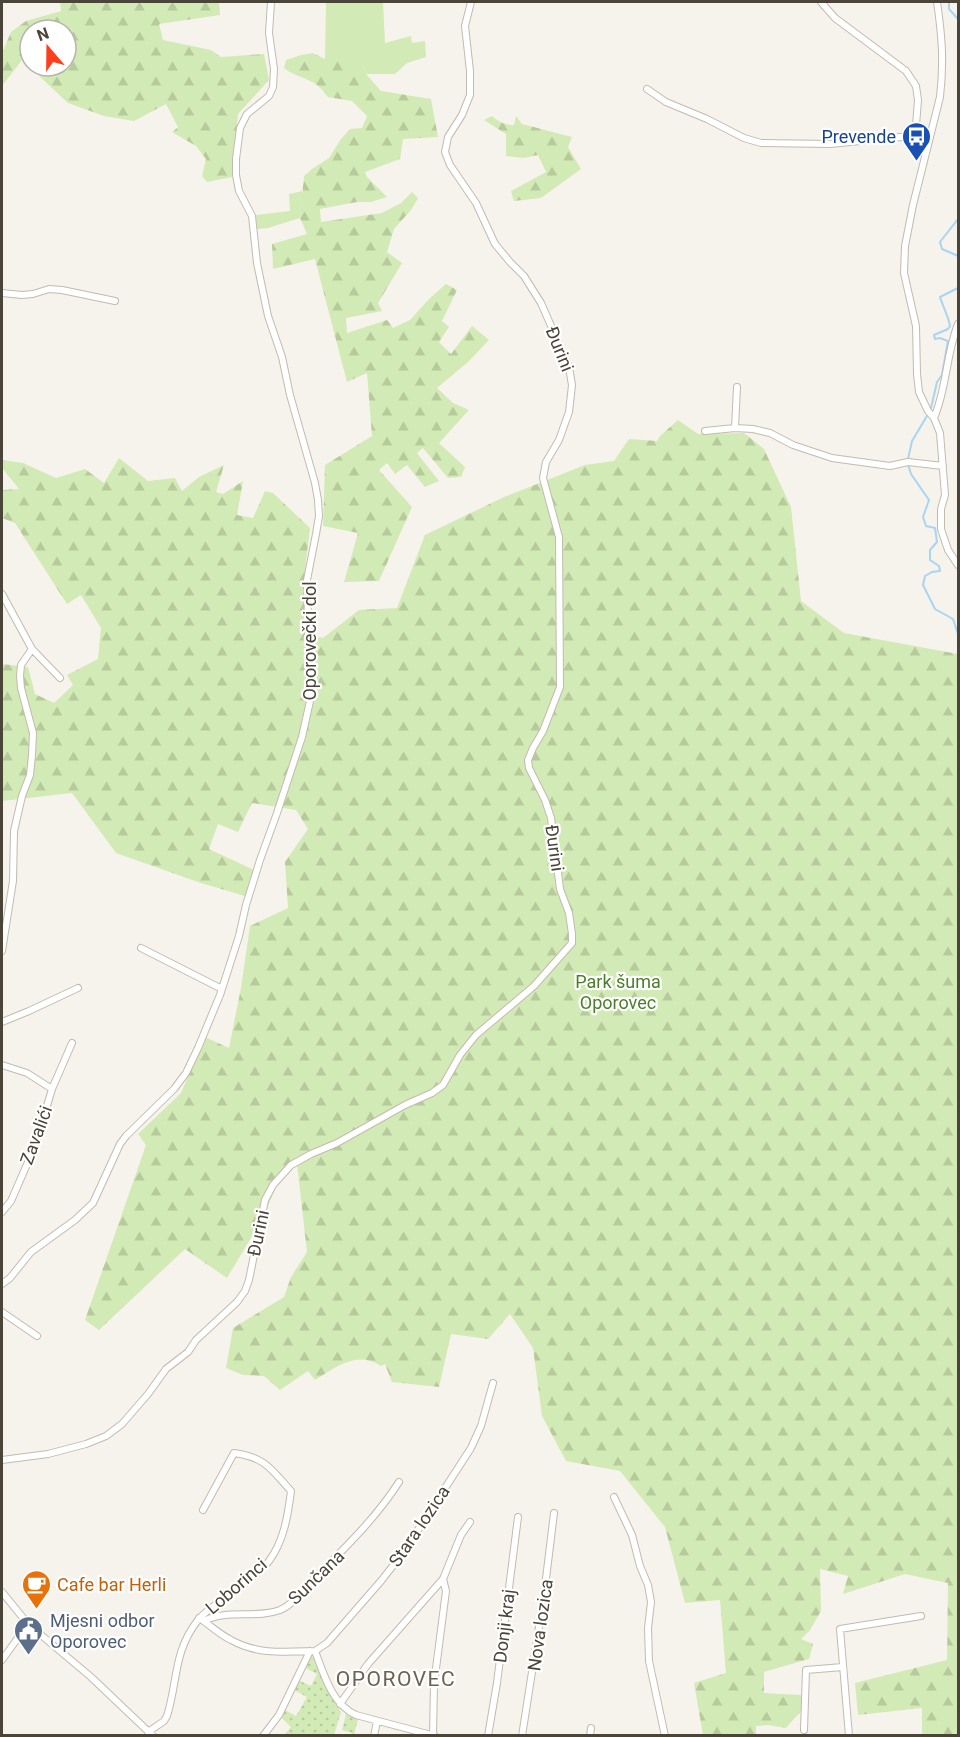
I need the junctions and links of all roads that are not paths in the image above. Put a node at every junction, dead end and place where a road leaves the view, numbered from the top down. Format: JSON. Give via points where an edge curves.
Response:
{"nodes":[{"id":1,"x":271,"y":2,"type":"edge"},
{"id":2,"x":471,"y":2,"type":"edge"},
{"id":3,"x":821,"y":2,"type":"edge"},
{"id":4,"x":937,"y":2,"type":"edge"},
{"id":5,"x":647,"y":89,"type":"dead end"},
{"id":6,"x":915,"y":138,"type":"junction"},
{"id":7,"x":928,"y":142,"type":"junction"},
{"id":8,"x":2,"y":293,"type":"edge"},
{"id":9,"x":115,"y":301,"type":"dead end"},
{"id":10,"x":958,"y":324,"type":"edge"},
{"id":11,"x":737,"y":387,"type":"dead end"},
{"id":12,"x":931,"y":415,"type":"junction"},
{"id":13,"x":735,"y":428,"type":"junction"},
{"id":14,"x":705,"y":431,"type":"dead end"},
{"id":15,"x":943,"y":466,"type":"junction"},
{"id":16,"x":958,"y":564,"type":"edge"},
{"id":17,"x":2,"y":594,"type":"edge"},
{"id":18,"x":32,"y":649,"type":"junction"},
{"id":19,"x":60,"y":678,"type":"dead end"},
{"id":20,"x":141,"y":948,"type":"dead end"},
{"id":21,"x":2,"y":951,"type":"edge"},
{"id":22,"x":78,"y":988,"type":"dead end"},
{"id":23,"x":222,"y":989,"type":"junction"},
{"id":24,"x":2,"y":1022,"type":"edge"},
{"id":25,"x":72,"y":1043,"type":"dead end"},
{"id":26,"x":2,"y":1065,"type":"edge"},
{"id":27,"x":52,"y":1089,"type":"junction"},
{"id":28,"x":2,"y":1212,"type":"edge"},
{"id":29,"x":2,"y":1284,"type":"edge"},
{"id":30,"x":2,"y":1312,"type":"edge"},
{"id":31,"x":37,"y":1336,"type":"dead end"},
{"id":32,"x":493,"y":1383,"type":"dead end"},
{"id":33,"x":2,"y":1460,"type":"edge"},
{"id":34,"x":399,"y":1482,"type":"dead end"},
{"id":35,"x":614,"y":1497,"type":"dead end"},
{"id":36,"x":203,"y":1510,"type":"dead end"},
{"id":37,"x":554,"y":1513,"type":"dead end"},
{"id":38,"x":519,"y":1517,"type":"dead end"},
{"id":39,"x":470,"y":1522,"type":"dead end"},
{"id":40,"x":443,"y":1579,"type":"junction"},
{"id":41,"x":2,"y":1592,"type":"edge"},
{"id":42,"x":921,"y":1616,"type":"dead end"},
{"id":43,"x":201,"y":1619,"type":"junction"},
{"id":44,"x":28,"y":1624,"type":"junction"},
{"id":45,"x":313,"y":1651,"type":"junction"},
{"id":46,"x":2,"y":1660,"type":"edge"},
{"id":47,"x":843,"y":1666,"type":"junction"},
{"id":48,"x":340,"y":1704,"type":"junction"},
{"id":49,"x":377,"y":1721,"type":"junction"},
{"id":50,"x":804,"y":1730,"type":"dead end"},
{"id":51,"x":151,"y":1734,"type":"edge"},
{"id":52,"x":434,"y":1735,"type":"edge"},
{"id":53,"x":263,"y":1736,"type":"edge"},
{"id":54,"x":374,"y":1736,"type":"edge"},
{"id":55,"x":488,"y":1736,"type":"edge"},
{"id":56,"x":522,"y":1736,"type":"edge"},
{"id":57,"x":665,"y":1736,"type":"edge"},
{"id":58,"x":849,"y":1736,"type":"edge"}],
"edges":[{"from":1,"to":23,"type":"street","name":"Oporovečki dol","via":[[273,87],[269,96],[247,114],[240,128],[236,176],[252,216],[268,316],[318,500],[319,516],[307,580],[310,701]]},
{"from":2,"to":33,"type":"street","name":"Đurini","via":[[465,26],[470,95],[448,137],[445,152],[495,244],[524,276],[541,303],[573,385],[559,440],[546,462],[543,478],[559,537],[560,687],[528,760],[551,818],[572,943],[534,986],[476,1035],[443,1085],[291,1165],[265,1200],[245,1291],[188,1352],[166,1369],[123,1424],[86,1444]]},
{"from":3,"to":6,"type":"street","via":[[835,18],[906,71],[916,86],[918,100]]},
{"from":4,"to":7,"type":"street","via":[[943,41],[942,80]]},
{"from":5,"to":6,"type":"street","via":[[666,102],[761,143],[830,144]]},
{"from":6,"to":7,"type":"street"},
{"from":7,"to":12,"type":"street","via":[[905,246],[904,273],[916,326],[919,392]]},
{"from":8,"to":9,"type":"street","via":[[22,295],[49,289]]},
{"from":10,"to":12,"type":"street","via":[[939,407]]},
{"from":11,"to":13,"type":"street"},
{"from":12,"to":15,"type":"street","via":[[940,433]]},
{"from":13,"to":14,"type":"street"},
{"from":13,"to":15,"type":"street","via":[[770,432],[793,445],[832,458],[890,466],[908,462]]},
{"from":15,"to":16,"type":"street","via":[[941,529]]},
{"from":17,"to":18,"type":"street"},
{"from":18,"to":19,"type":"street"},
{"from":18,"to":21,"type":"street","via":[[21,665],[20,676],[33,733],[32,755],[14,831],[13,881]]},
{"from":20,"to":23,"type":"street"},
{"from":22,"to":24,"type":"street"},
{"from":23,"to":29,"type":"street","name":"Oporovečki dol","via":[[186,1073],[120,1144],[93,1203],[32,1252]]},
{"from":25,"to":27,"type":"street","name":"Zavalići"},
{"from":26,"to":27,"type":"street","name":"Zavalići","via":[[27,1073]]},
{"from":27,"to":28,"type":"street","name":"Zavalići","via":[[35,1146],[11,1201]]},
{"from":30,"to":31,"type":"street"},
{"from":32,"to":45,"type":"street","name":"Stara lozica","via":[[471,1449],[403,1553],[327,1643]]},
{"from":34,"to":43,"type":"street","name":"Sunčana","via":[[348,1546],[288,1606],[269,1613]]},
{"from":35,"to":57,"type":"street","via":[[632,1535],[648,1586],[650,1661]]},
{"from":36,"to":43,"type":"street","name":"Loborinci","via":[[234,1453],[250,1455],[267,1464],[291,1491],[288,1519],[270,1560]]},
{"from":37,"to":56,"type":"street","name":"Nova lozica"},
{"from":38,"to":55,"type":"street","name":"Donji kraj"},
{"from":39,"to":40,"type":"street"},
{"from":40,"to":48,"type":"street","via":[[368,1664]]},
{"from":40,"to":52,"type":"street","via":[[446,1591],[434,1684]]},
{"from":41,"to":44,"type":"street"},
{"from":42,"to":47,"type":"street","via":[[840,1629]]},
{"from":43,"to":45,"type":"street","via":[[230,1640],[259,1651]]},
{"from":43,"to":51,"type":"street","name":"Loborinci","via":[[179,1655],[167,1716]]},
{"from":44,"to":46,"type":"street"},
{"from":44,"to":51,"type":"street"},
{"from":45,"to":48,"type":"street"},
{"from":45,"to":53,"type":"street","via":[[279,1715]]},
{"from":47,"to":50,"type":"street","via":[[806,1670]]},
{"from":47,"to":58,"type":"street"},
{"from":48,"to":49,"type":"street","via":[[356,1715]]},
{"from":49,"to":52,"type":"street"},
{"from":49,"to":54,"type":"street"}]}
